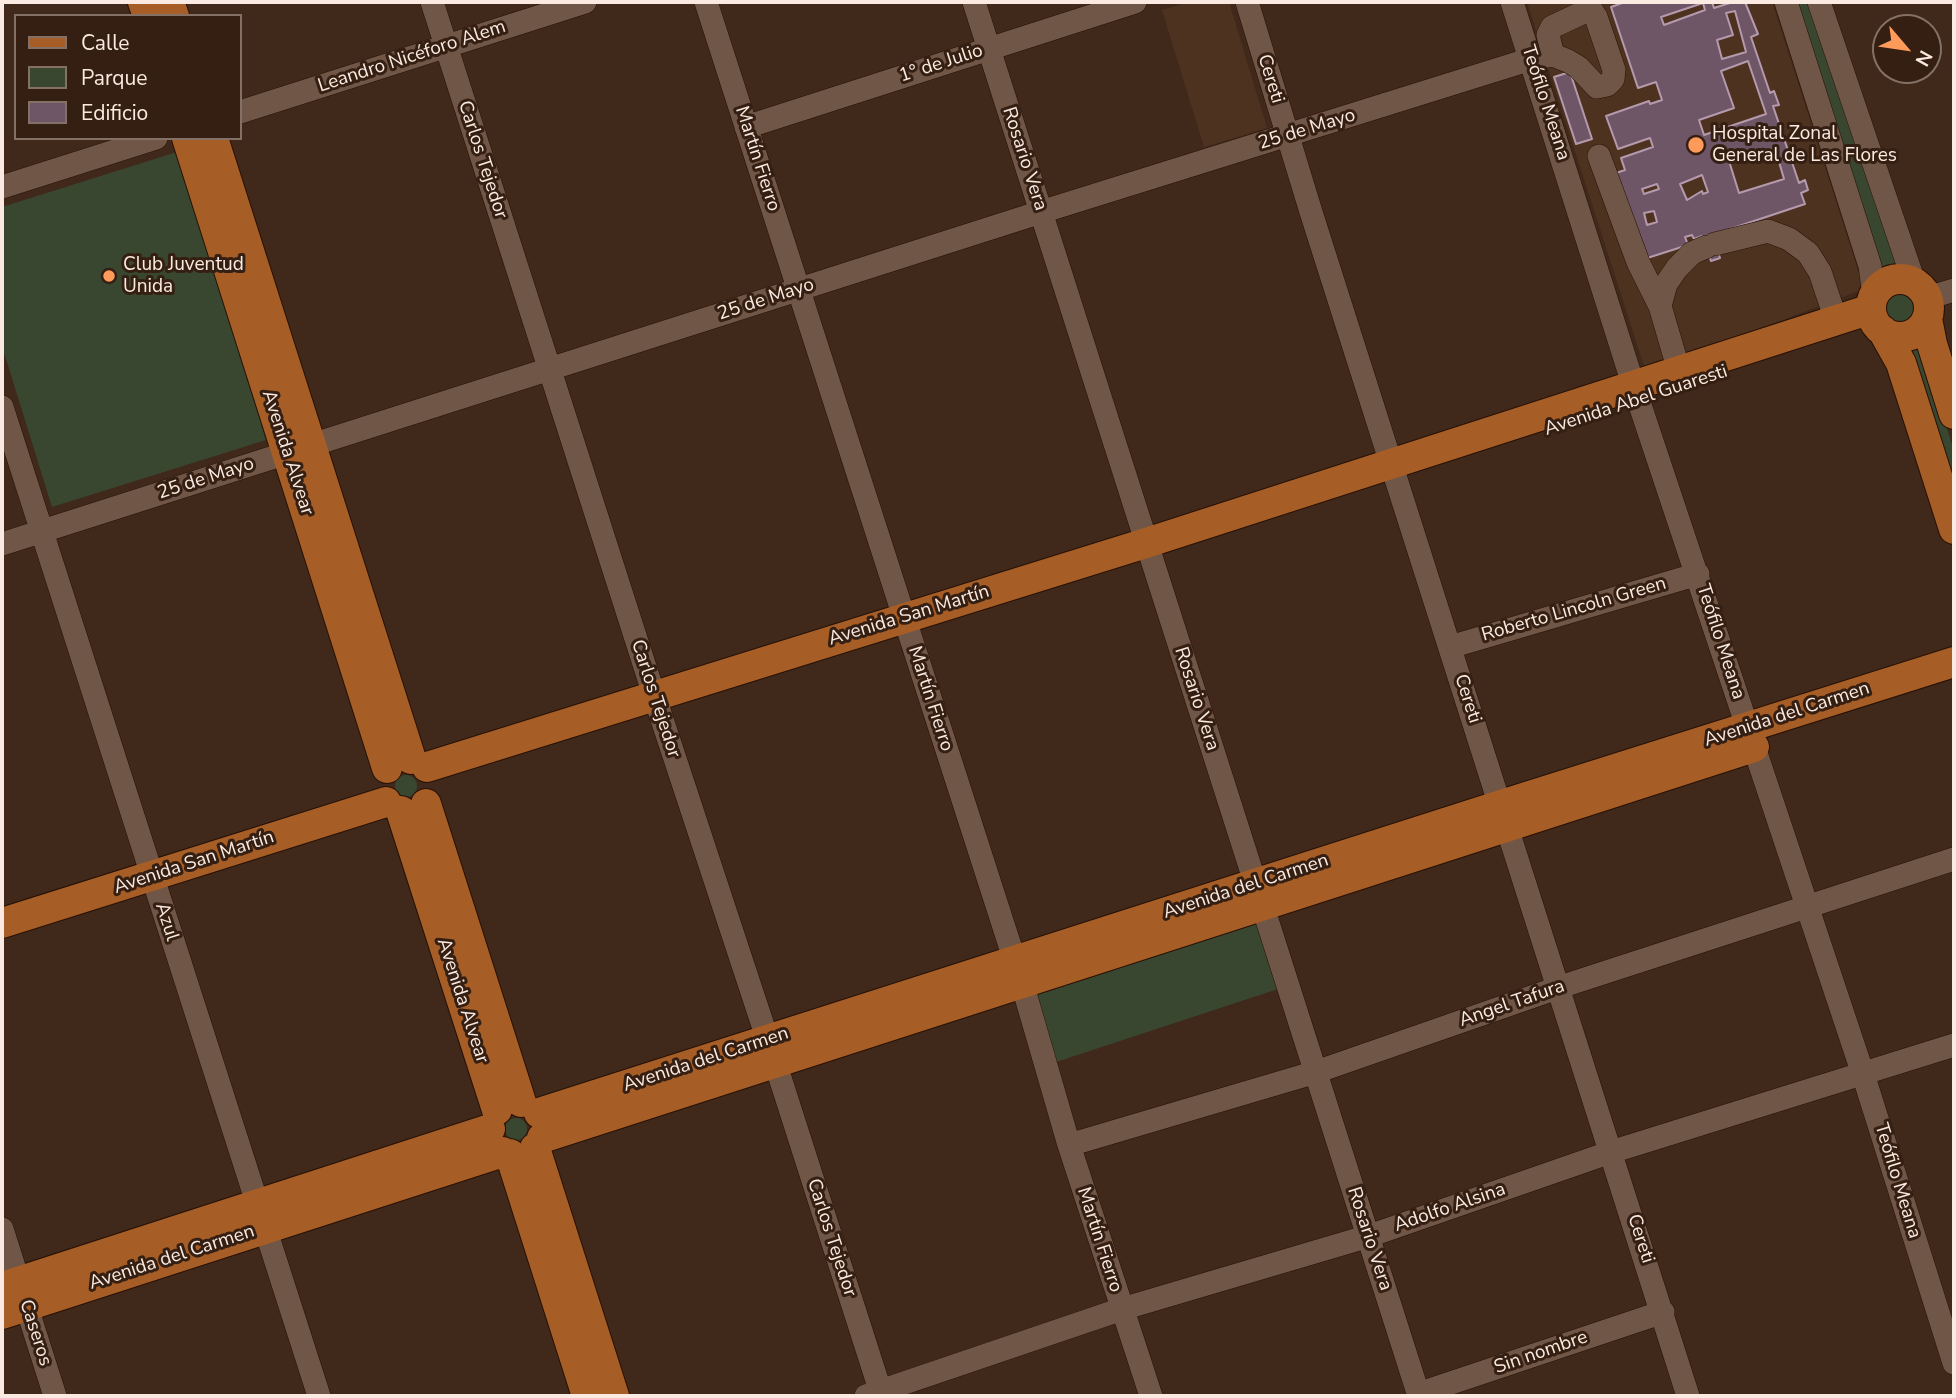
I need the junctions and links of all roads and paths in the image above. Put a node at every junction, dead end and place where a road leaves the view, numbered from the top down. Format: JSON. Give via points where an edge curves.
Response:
{"nodes":[{"id":1,"x":432,"y":2,"type":"edge"},
{"id":2,"x":584,"y":2,"type":"edge"},
{"id":3,"x":706,"y":2,"type":"edge"},
{"id":4,"x":974,"y":2,"type":"edge"},
{"id":5,"x":1135,"y":2,"type":"edge"},
{"id":6,"x":1247,"y":2,"type":"edge"},
{"id":7,"x":1512,"y":2,"type":"edge"},
{"id":8,"x":1786,"y":2,"type":"edge"},
{"id":9,"x":1819,"y":2,"type":"edge"},
{"id":10,"x":1596,"y":7,"type":"edge"},
{"id":11,"x":446,"y":46,"type":"junction"},
{"id":12,"x":988,"y":48,"type":"junction"},
{"id":13,"x":1542,"y":57,"type":"junction"},
{"id":14,"x":242,"y":110,"type":"edge"},
{"id":15,"x":746,"y":127,"type":"junction"},
{"id":16,"x":1288,"y":136,"type":"junction"},
{"id":17,"x":150,"y":140,"type":"edge"},
{"id":18,"x":188,"y":140,"type":"edge"},
{"id":19,"x":214,"y":140,"type":"edge"},
{"id":20,"x":1598,"y":156,"type":"dead end"},
{"id":21,"x":2,"y":187,"type":"edge"},
{"id":22,"x":1041,"y":212,"type":"junction"},
{"id":23,"x":799,"y":289,"type":"junction"},
{"id":24,"x":1931,"y":297,"type":"edge"},
{"id":25,"x":1660,"y":306,"type":"junction"},
{"id":26,"x":1876,"y":315,"type":"junction"},
{"id":27,"x":1836,"y":320,"type":"junction"},
{"id":28,"x":549,"y":369,"type":"junction"},
{"id":29,"x":1679,"y":371,"type":"junction"},
{"id":30,"x":1636,"y":392,"type":"junction"},
{"id":31,"x":2,"y":407,"type":"edge"},
{"id":32,"x":1954,"y":414,"type":"edge"},
{"id":33,"x":299,"y":449,"type":"junction"},
{"id":34,"x":1394,"y":471,"type":"junction"},
{"id":35,"x":1954,"y":529,"type":"edge"},
{"id":36,"x":43,"y":530,"type":"junction"},
{"id":37,"x":2,"y":544,"type":"edge"},
{"id":38,"x":1148,"y":550,"type":"junction"},
{"id":39,"x":1698,"y":574,"type":"junction"},
{"id":40,"x":906,"y":626,"type":"junction"},
{"id":41,"x":1450,"y":647,"type":"junction"},
{"id":42,"x":1954,"y":662,"type":"edge"},
{"id":43,"x":1954,"y":683,"type":"edge"},
{"id":44,"x":657,"y":705,"type":"junction"},
{"id":45,"x":1751,"y":737,"type":"junction"},
{"id":46,"x":406,"y":785,"type":"junction"},
{"id":47,"x":1504,"y":815,"type":"junction"},
{"id":48,"x":1954,"y":859,"type":"edge"},
{"id":49,"x":148,"y":869,"type":"junction"},
{"id":50,"x":1259,"y":895,"type":"junction"},
{"id":51,"x":2,"y":906,"type":"edge"},
{"id":52,"x":1806,"y":907,"type":"junction"},
{"id":53,"x":2,"y":923,"type":"edge"},
{"id":54,"x":1018,"y":972,"type":"junction"},
{"id":55,"x":1560,"y":987,"type":"junction"},
{"id":56,"x":1954,"y":1045,"type":"edge"},
{"id":57,"x":770,"y":1051,"type":"junction"},
{"id":58,"x":1316,"y":1072,"type":"junction"},
{"id":59,"x":1863,"y":1074,"type":"junction"},
{"id":60,"x":517,"y":1131,"type":"junction"},
{"id":61,"x":1069,"y":1146,"type":"junction"},
{"id":62,"x":1611,"y":1152,"type":"junction"},
{"id":63,"x":261,"y":1216,"type":"junction"},
{"id":64,"x":2,"y":1229,"type":"edge"},
{"id":65,"x":1368,"y":1236,"type":"junction"},
{"id":66,"x":12,"y":1297,"type":"edge"},
{"id":67,"x":1122,"y":1309,"type":"junction"},
{"id":68,"x":1663,"y":1312,"type":"junction"},
{"id":69,"x":1954,"y":1363,"type":"edge"},
{"id":70,"x":876,"y":1395,"type":"edge"},
{"id":71,"x":1419,"y":1395,"type":"edge"},
{"id":72,"x":55,"y":1396,"type":"edge"},
{"id":73,"x":319,"y":1396,"type":"edge"},
{"id":74,"x":587,"y":1396,"type":"edge"},
{"id":75,"x":614,"y":1396,"type":"edge"},
{"id":76,"x":1151,"y":1396,"type":"edge"},
{"id":77,"x":1688,"y":1396,"type":"edge"}],
"edges":[{"from":1,"to":11,"type":"street","name":"Carlos Tejedor"},
{"from":2,"to":11,"type":"street","name":"Leandro Nicéforo Alem"},
{"from":3,"to":15,"type":"street","name":"Martín Fierro"},
{"from":4,"to":12,"type":"street","name":"Rosario Vera"},
{"from":5,"to":12,"type":"street","name":"1° de Julio"},
{"from":6,"to":16,"type":"street","name":"Cereti"},
{"from":7,"to":13,"type":"street","name":"Teófilo Meana"},
{"from":8,"to":26,"type":"street","via":[[1870,266]]},
{"from":9,"to":24,"type":"street"},
{"from":10,"to":13,"type":"street","via":[[1552,27]]},
{"from":10,"to":13,"type":"street","via":[[1614,70],[1607,85],[1597,87],[1578,67]]},
{"from":11,"to":14,"type":"street","name":"Leandro Nicéforo Alem"},
{"from":11,"to":28,"type":"street","name":"Carlos Tejedor"},
{"from":12,"to":15,"type":"street","name":"1° de Julio"},
{"from":12,"to":22,"type":"street","name":"Rosario Vera"},
{"from":13,"to":16,"type":"street","name":"25 de Mayo"},
{"from":13,"to":30,"type":"street","name":"Teófilo Meana"},
{"from":15,"to":23,"type":"street","name":"Martín Fierro"},
{"from":16,"to":22,"type":"street","name":"25 de Mayo"},
{"from":16,"to":34,"type":"street","name":"Cereti"},
{"from":17,"to":21,"type":"street"},
{"from":18,"to":33,"type":"main road","name":"Avenida Alvear"},
{"from":19,"to":33,"type":"main road","name":"Avenida Alvear"},
{"from":20,"to":25,"type":"street","via":[[1638,262]]},
{"from":22,"to":23,"type":"street","name":"25 de Mayo"},
{"from":22,"to":38,"type":"street","name":"Rosario Vera"},
{"from":23,"to":28,"type":"street","name":"25 de Mayo"},
{"from":23,"to":40,"type":"street","name":"Martín Fierro"},
{"from":24,"to":26,"type":"main road","via":[[1896,279],[1879,288]]},
{"from":24,"to":26,"type":"main road","via":[[1923,327],[1908,336],[1899,337]]},
{"from":24,"to":32,"type":"main road","via":[[1932,344]]},
{"from":25,"to":27,"type":"street","via":[[1666,284],[1692,253],[1768,230],[1808,253],[1820,272]]},
{"from":25,"to":29,"type":"street"},
{"from":26,"to":27,"type":"main road","name":"Avenida Abel Guaresti"},
{"from":26,"to":30,"type":"main road","name":"Avenida Abel Guaresti"},
{"from":26,"to":35,"type":"main road","via":[[1901,363]]},
{"from":27,"to":29,"type":"main road","name":"Avenida Abel Guaresti"},
{"from":28,"to":33,"type":"street","name":"25 de Mayo"},
{"from":28,"to":44,"type":"street","name":"Carlos Tejedor"},
{"from":29,"to":30,"type":"main road","name":"Avenida Abel Guaresti"},
{"from":30,"to":34,"type":"main road","name":"Avenida Abel Guaresti"},
{"from":30,"to":39,"type":"street","name":"Teófilo Meana"},
{"from":31,"to":36,"type":"street","name":"Azul"},
{"from":33,"to":36,"type":"street","name":"25 de Mayo"},
{"from":33,"to":46,"type":"main road","name":"Avenida Alvear"},
{"from":34,"to":38,"type":"main road","name":"Avenida San Martín"},
{"from":34,"to":41,"type":"street","name":"Cereti"},
{"from":36,"to":37,"type":"street","name":"25 de Mayo"},
{"from":36,"to":49,"type":"street","name":"Azul"},
{"from":38,"to":40,"type":"main road","name":"Avenida San Martín"},
{"from":38,"to":50,"type":"street","name":"Rosario Vera"},
{"from":39,"to":41,"type":"street","name":"Roberto Lincoln Green"},
{"from":39,"to":45,"type":"street","name":"Teófilo Meana"},
{"from":40,"to":44,"type":"main road","name":"Avenida San Martín"},
{"from":40,"to":54,"type":"street","name":"Martín Fierro"},
{"from":41,"to":47,"type":"street","name":"Cereti"},
{"from":42,"to":45,"type":"main road","name":"Avenida del Carmen"},
{"from":43,"to":45,"type":"main road","name":"Avenida del Carmen"},
{"from":44,"to":46,"type":"main road","name":"Avenida San Martín"},
{"from":44,"to":57,"type":"street","name":"Carlos Tejedor"},
{"from":45,"to":47,"type":"main road","name":"Avenida del Carmen"},
{"from":45,"to":52,"type":"street","name":"Teófilo Meana"},
{"from":46,"to":49,"type":"main road","name":"Avenida San Martín"},
{"from":46,"to":60,"type":"main road","name":"Avenida Alvear"},
{"from":47,"to":50,"type":"main road","name":"Avenida del Carmen"},
{"from":47,"to":55,"type":"street","name":"Cereti"},
{"from":48,"to":52,"type":"street","name":"Angel Tafura"},
{"from":49,"to":51,"type":"main road","name":"Avenida San Martín"},
{"from":49,"to":53,"type":"main road","name":"Avenida San Martín"},
{"from":49,"to":63,"type":"street","name":"Azul"},
{"from":50,"to":54,"type":"main road","name":"Avenida del Carmen"},
{"from":50,"to":58,"type":"street","name":"Rosario Vera"},
{"from":52,"to":55,"type":"street","name":"Angel Tafura"},
{"from":52,"to":59,"type":"street","name":"Teófilo Meana"},
{"from":54,"to":57,"type":"main road","name":"Avenida del Carmen"},
{"from":54,"to":61,"type":"street","name":"Martín Fierro"},
{"from":55,"to":58,"type":"street","name":"Angel Tafura"},
{"from":55,"to":62,"type":"street","name":"Cereti"},
{"from":56,"to":59,"type":"street","name":"Adolfo Alsina"},
{"from":57,"to":60,"type":"main road","name":"Avenida del Carmen"},
{"from":57,"to":70,"type":"street","name":"Carlos Tejedor"},
{"from":58,"to":61,"type":"street","name":"Angel Tafura"},
{"from":58,"to":65,"type":"street","name":"Rosario Vera"},
{"from":59,"to":62,"type":"street","name":"Adolfo Alsina"},
{"from":59,"to":69,"type":"street","name":"Teófilo Meana"},
{"from":60,"to":63,"type":"main road","name":"Avenida del Carmen"},
{"from":60,"to":74,"type":"main road","name":"Avenida Alvear"},
{"from":60,"to":75,"type":"main road","name":"Avenida Alvear"},
{"from":61,"to":67,"type":"street","name":"Martín Fierro"},
{"from":62,"to":65,"type":"street","name":"Adolfo Alsina"},
{"from":62,"to":68,"type":"street","name":"Cereti"},
{"from":63,"to":66,"type":"main road","name":"Avenida del Carmen"},
{"from":63,"to":73,"type":"street","name":"Azul"},
{"from":64,"to":66,"type":"street","name":"Caseros"},
{"from":65,"to":67,"type":"street","name":"Adolfo Alsina"},
{"from":65,"to":71,"type":"street","name":"Rosario Vera"},
{"from":66,"to":72,"type":"street","name":"Caseros"},
{"from":67,"to":70,"type":"street","name":"Adolfo Alsina"},
{"from":67,"to":76,"type":"street","name":"Martín Fierro"},
{"from":68,"to":71,"type":"street","name":"Sin nombre"},
{"from":68,"to":77,"type":"street","name":"Cereti"}]}
